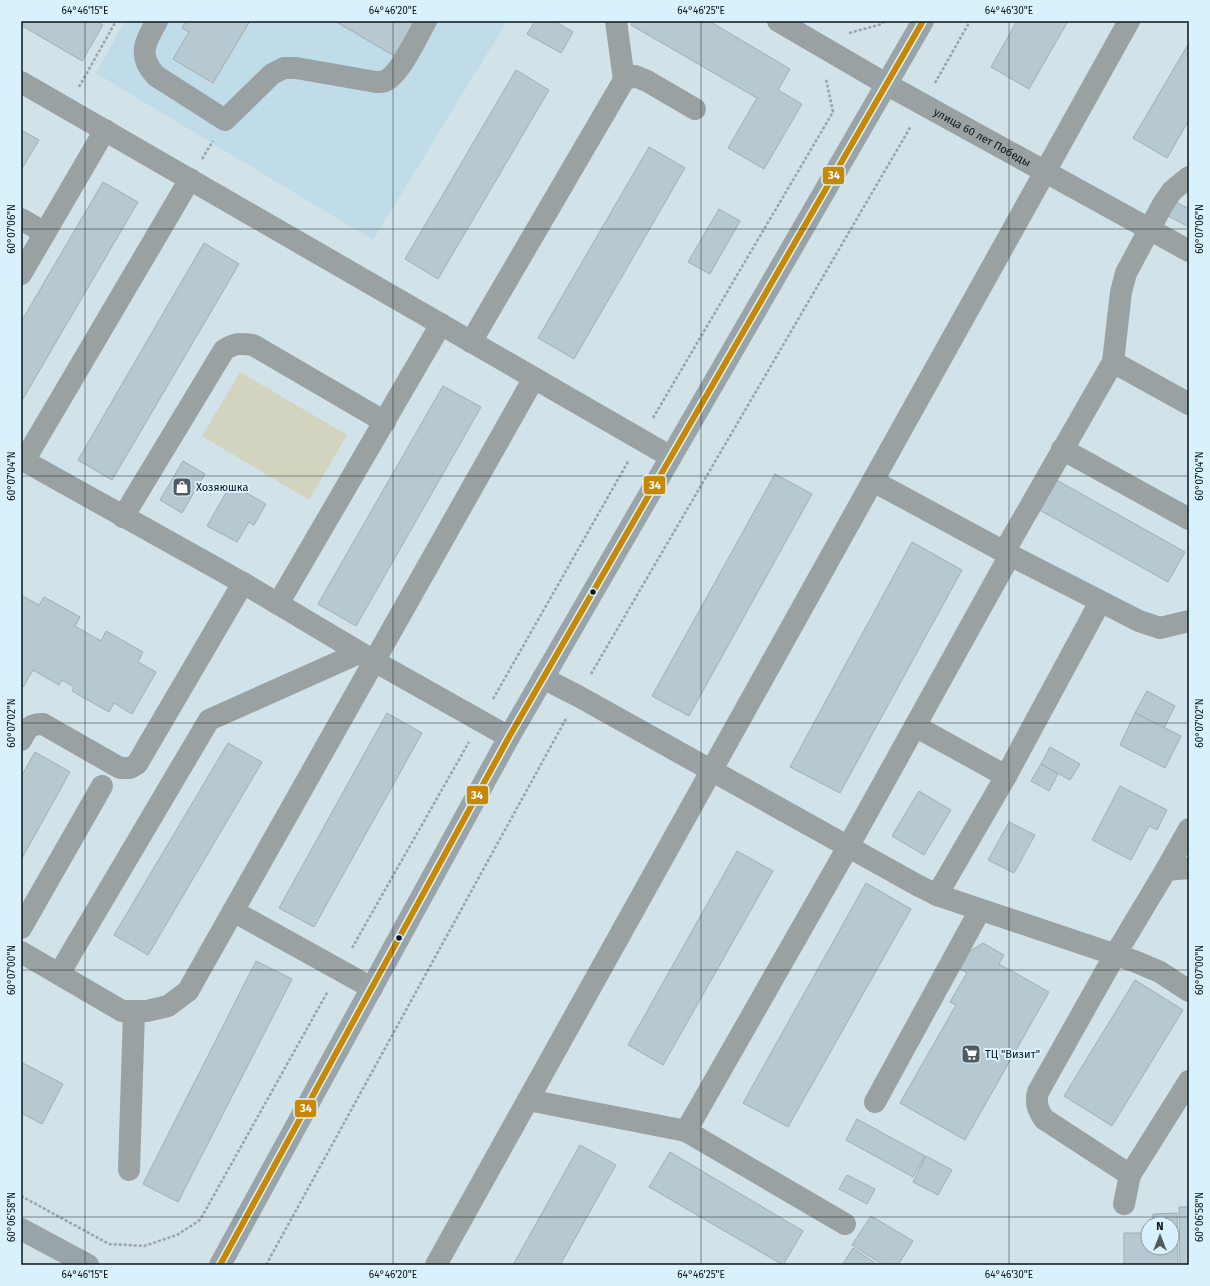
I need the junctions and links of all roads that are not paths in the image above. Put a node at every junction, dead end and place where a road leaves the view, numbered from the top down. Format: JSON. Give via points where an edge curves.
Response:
{"nodes":[{"id":1,"x":157,"y":21,"type":"edge"},
{"id":2,"x":426,"y":21,"type":"edge"},
{"id":3,"x":616,"y":21,"type":"edge"},
{"id":4,"x":778,"y":21,"type":"edge"},
{"id":5,"x":923,"y":21,"type":"edge"},
{"id":6,"x":1129,"y":21,"type":"edge"},
{"id":7,"x":624,"y":80,"type":"junction"},
{"id":8,"x":21,"y":82,"type":"edge"},
{"id":9,"x":886,"y":84,"type":"junction"},
{"id":10,"x":695,"y":109,"type":"dead end"},
{"id":11,"x":105,"y":130,"type":"junction"},
{"id":12,"x":1045,"y":171,"type":"junction"},
{"id":13,"x":1189,"y":177,"type":"edge"},
{"id":14,"x":190,"y":179,"type":"junction"},
{"id":15,"x":21,"y":219,"type":"edge"},
{"id":16,"x":1149,"y":229,"type":"junction"},
{"id":17,"x":45,"y":233,"type":"junction"},
{"id":18,"x":1189,"y":251,"type":"edge"},
{"id":19,"x":21,"y":274,"type":"edge"},
{"id":20,"x":441,"y":324,"type":"junction"},
{"id":21,"x":471,"y":342,"type":"junction"},
{"id":22,"x":1113,"y":362,"type":"junction"},
{"id":23,"x":534,"y":378,"type":"junction"},
{"id":24,"x":1189,"y":404,"type":"edge"},
{"id":25,"x":384,"y":422,"type":"junction"},
{"id":26,"x":1062,"y":449,"type":"junction"},
{"id":27,"x":671,"y":457,"type":"junction"},
{"id":28,"x":23,"y":460,"type":"edge"},
{"id":29,"x":873,"y":481,"type":"junction"},
{"id":30,"x":123,"y":517,"type":"junction"},
{"id":31,"x":1189,"y":519,"type":"edge"},
{"id":32,"x":1007,"y":554,"type":"junction"},
{"id":33,"x":243,"y":583,"type":"junction"},
{"id":34,"x":1100,"y":602,"type":"junction"},
{"id":35,"x":278,"y":604,"type":"junction"},
{"id":36,"x":1189,"y":621,"type":"edge"},
{"id":37,"x":367,"y":657,"type":"junction"},
{"id":38,"x":543,"y":678,"type":"junction"},
{"id":39,"x":915,"y":726,"type":"junction"},
{"id":40,"x":509,"y":737,"type":"junction"},
{"id":41,"x":21,"y":740,"type":"edge"},
{"id":42,"x":711,"y":771,"type":"junction"},
{"id":43,"x":1006,"y":776,"type":"junction"},
{"id":44,"x":102,"y":786,"type":"dead end"},
{"id":45,"x":1189,"y":829,"type":"edge"},
{"id":46,"x":848,"y":846,"type":"junction"},
{"id":47,"x":1189,"y":868,"type":"edge"},
{"id":48,"x":1166,"y":870,"type":"junction"},
{"id":49,"x":937,"y":895,"type":"junction"},
{"id":50,"x":980,"y":910,"type":"junction"},
{"id":51,"x":233,"y":912,"type":"junction"},
{"id":52,"x":21,"y":928,"type":"edge"},
{"id":53,"x":21,"y":952,"type":"edge"},
{"id":54,"x":1115,"y":955,"type":"junction"},
{"id":55,"x":59,"y":974,"type":"junction"},
{"id":56,"x":372,"y":988,"type":"junction"},
{"id":57,"x":1189,"y":991,"type":"edge"},
{"id":58,"x":134,"y":1011,"type":"junction"},
{"id":59,"x":1189,"y":1080,"type":"edge"},
{"id":60,"x":528,"y":1100,"type":"junction"},
{"id":61,"x":875,"y":1102,"type":"dead end"},
{"id":62,"x":686,"y":1131,"type":"junction"},
{"id":63,"x":129,"y":1170,"type":"dead end"},
{"id":64,"x":1130,"y":1175,"type":"junction"},
{"id":65,"x":1124,"y":1204,"type":"dead end"},
{"id":66,"x":845,"y":1224,"type":"dead end"},
{"id":67,"x":21,"y":1229,"type":"edge"},
{"id":68,"x":88,"y":1265,"type":"edge"},
{"id":69,"x":220,"y":1265,"type":"edge"},
{"id":70,"x":436,"y":1265,"type":"edge"}],
"edges":[{"from":1,"to":2,"type":"street","via":[[144,50],[149,69],[225,120],[272,74],[284,68],[384,82],[399,68]]},
{"from":3,"to":7,"type":"street"},
{"from":4,"to":9,"type":"street","name":"улица 60 лет Победы"},
{"from":5,"to":9,"type":"main road"},
{"from":6,"to":12,"type":"street"},
{"from":7,"to":10,"type":"street","via":[[635,76]]},
{"from":7,"to":21,"type":"street"},
{"from":8,"to":11,"type":"street"},
{"from":9,"to":12,"type":"street","name":"улица 60 лет Победы"},
{"from":9,"to":27,"type":"main road"},
{"from":11,"to":14,"type":"street"},
{"from":11,"to":17,"type":"street"},
{"from":12,"to":16,"type":"street","name":"улица 60 лет Победы"},
{"from":12,"to":29,"type":"street"},
{"from":13,"to":16,"type":"street","via":[[1172,191],[1162,204]]},
{"from":14,"to":20,"type":"street"},
{"from":14,"to":28,"type":"street"},
{"from":15,"to":17,"type":"street"},
{"from":16,"to":18,"type":"street","name":"улица 60 лет Победы"},
{"from":16,"to":22,"type":"street","via":[[1126,273],[1121,292]]},
{"from":17,"to":19,"type":"street"},
{"from":20,"to":21,"type":"street"},
{"from":20,"to":25,"type":"street"},
{"from":21,"to":23,"type":"street"},
{"from":22,"to":24,"type":"street"},
{"from":22,"to":26,"type":"street"},
{"from":23,"to":27,"type":"street"},
{"from":23,"to":37,"type":"street"},
{"from":25,"to":30,"type":"street","via":[[253,345],[232,345],[224,350]]},
{"from":25,"to":35,"type":"street"},
{"from":26,"to":31,"type":"street"},
{"from":26,"to":32,"type":"street"},
{"from":27,"to":38,"type":"main road"},
{"from":28,"to":30,"type":"street"},
{"from":29,"to":32,"type":"street"},
{"from":29,"to":42,"type":"street"},
{"from":30,"to":33,"type":"street"},
{"from":32,"to":34,"type":"street"},
{"from":32,"to":39,"type":"street"},
{"from":33,"to":35,"type":"street"},
{"from":33,"to":41,"type":"street","via":[[137,764],[130,768],[120,768],[43,724],[28,727]]},
{"from":34,"to":36,"type":"street","via":[[1160,628]]},
{"from":34,"to":43,"type":"street"},
{"from":35,"to":37,"type":"street"},
{"from":37,"to":40,"type":"street"},
{"from":37,"to":51,"type":"street"},
{"from":37,"to":55,"type":"street","via":[[209,720]]},
{"from":38,"to":40,"type":"main road"},
{"from":38,"to":42,"type":"street"},
{"from":39,"to":43,"type":"street"},
{"from":39,"to":46,"type":"street"},
{"from":40,"to":56,"type":"main road"},
{"from":42,"to":46,"type":"street"},
{"from":42,"to":60,"type":"street"},
{"from":43,"to":49,"type":"street"},
{"from":44,"to":52,"type":"street"},
{"from":45,"to":48,"type":"street"},
{"from":46,"to":49,"type":"street"},
{"from":46,"to":62,"type":"street"},
{"from":47,"to":48,"type":"street"},
{"from":48,"to":54,"type":"street"},
{"from":49,"to":50,"type":"street"},
{"from":50,"to":54,"type":"street"},
{"from":50,"to":61,"type":"street"},
{"from":51,"to":56,"type":"street"},
{"from":51,"to":58,"type":"street","via":[[188,991],[168,1006],[147,1012]]},
{"from":53,"to":55,"type":"street"},
{"from":54,"to":57,"type":"street","via":[[1160,972]]},
{"from":54,"to":64,"type":"street","via":[[1038,1092],[1036,1101],[1038,1111],[1044,1119]]},
{"from":55,"to":58,"type":"street","via":[[122,1011]]},
{"from":56,"to":69,"type":"main road"},
{"from":58,"to":63,"type":"street"},
{"from":59,"to":64,"type":"street"},
{"from":60,"to":62,"type":"street"},
{"from":60,"to":70,"type":"street"},
{"from":62,"to":66,"type":"street"},
{"from":64,"to":65,"type":"street"},
{"from":67,"to":68,"type":"main road"}]}
